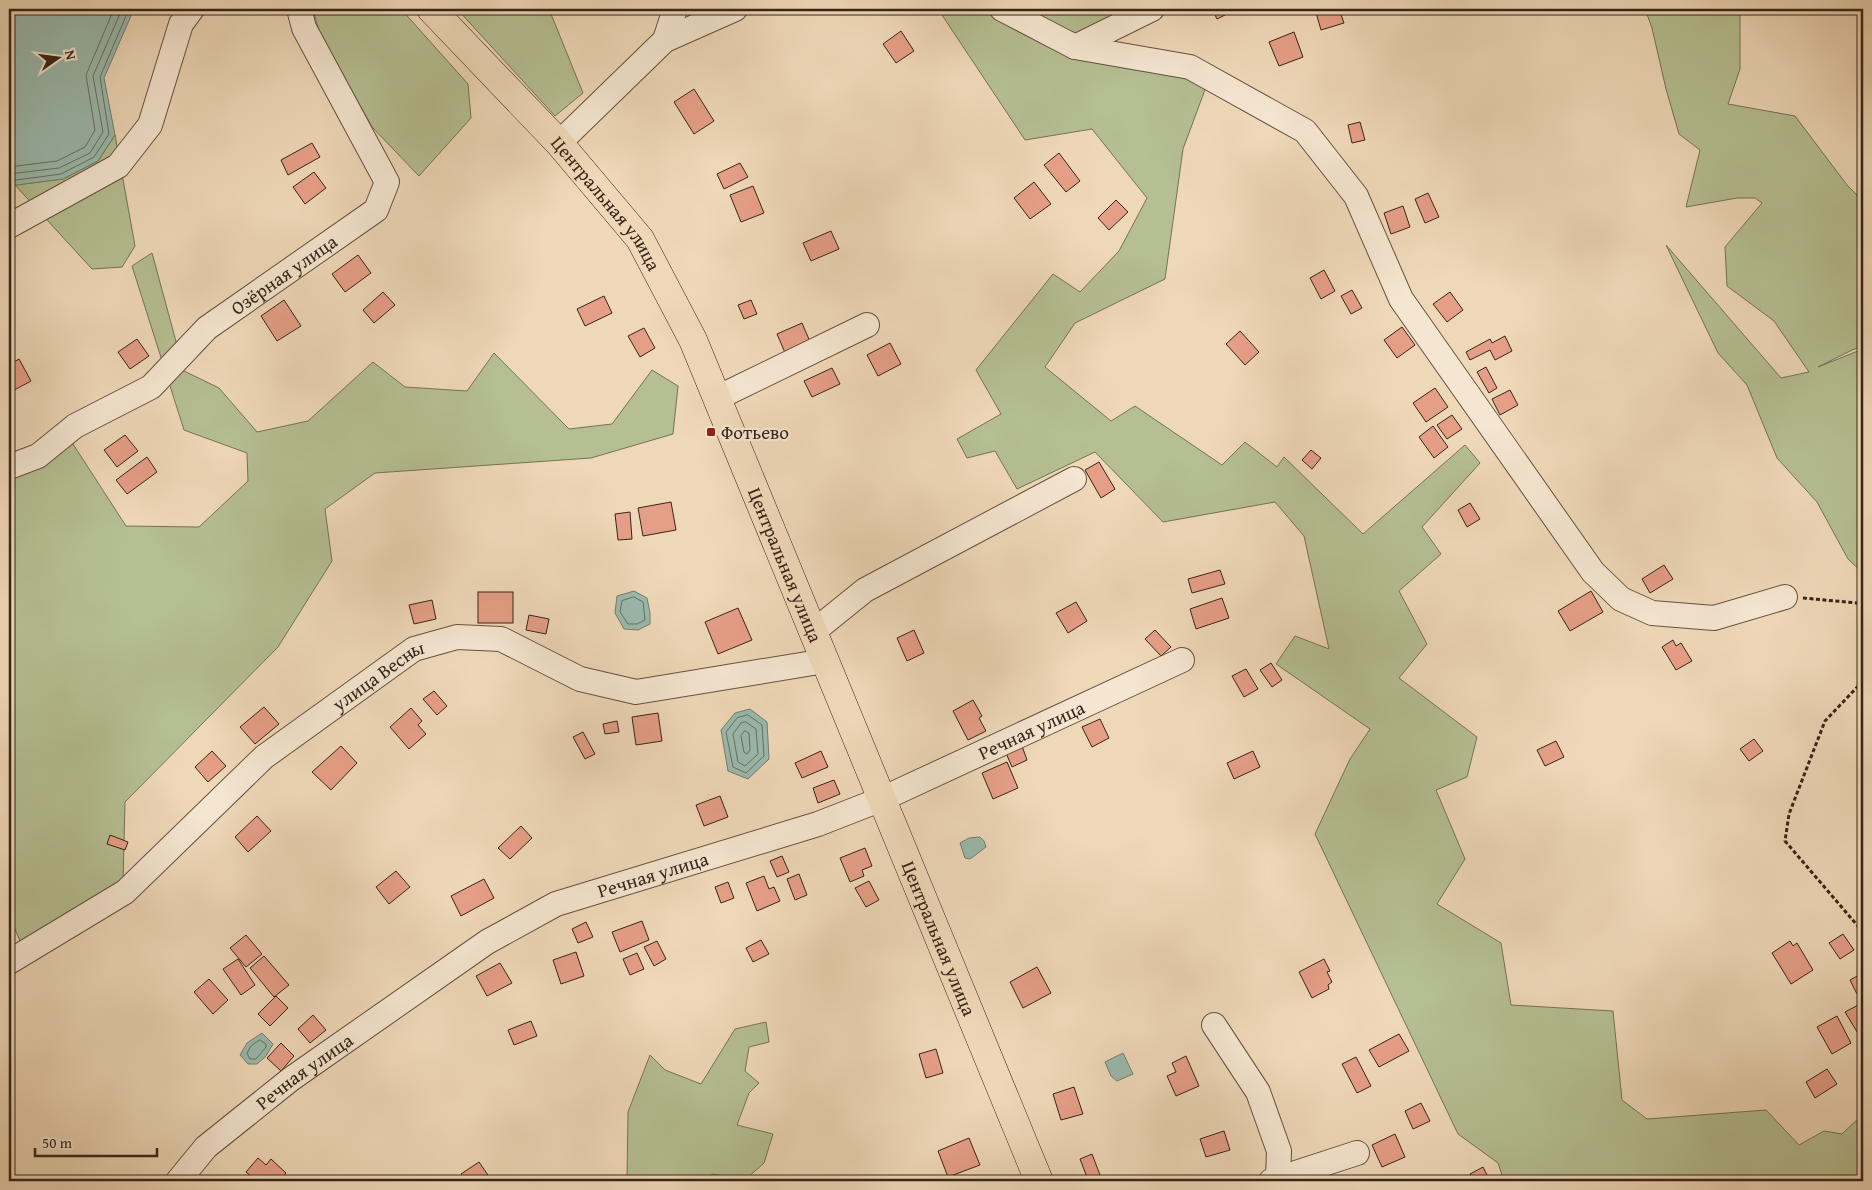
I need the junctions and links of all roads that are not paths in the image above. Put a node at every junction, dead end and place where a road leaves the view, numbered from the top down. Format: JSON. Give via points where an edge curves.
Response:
{"nodes":[{"id":1,"x":192,"y":9,"type":"edge"},
{"id":2,"x":299,"y":9,"type":"edge"},
{"id":3,"x":431,"y":9,"type":"edge"},
{"id":4,"x":675,"y":9,"type":"edge"},
{"id":5,"x":735,"y":9,"type":"edge"},
{"id":6,"x":1002,"y":9,"type":"edge"},
{"id":7,"x":1152,"y":9,"type":"edge"},
{"id":8,"x":665,"y":40,"type":"junction"},
{"id":9,"x":1075,"y":46,"type":"junction"},
{"id":10,"x":558,"y":143,"type":"junction"},
{"id":11,"x":9,"y":226,"type":"edge"},
{"id":12,"x":866,"y":325,"type":"dead end"},
{"id":13,"x":717,"y":398,"type":"junction"},
{"id":14,"x":9,"y":467,"type":"edge"},
{"id":15,"x":1074,"y":479,"type":"dead end"},
{"id":16,"x":1785,"y":596,"type":"road end"},
{"id":17,"x":813,"y":632,"type":"junction"},
{"id":18,"x":1182,"y":660,"type":"dead end"},
{"id":19,"x":825,"y":661,"type":"junction"},
{"id":20,"x":882,"y":799,"type":"junction"},
{"id":21,"x":9,"y":962,"type":"edge"},
{"id":22,"x":1214,"y":1025,"type":"dead end"},
{"id":23,"x":1358,"y":1153,"type":"dead end"},
{"id":24,"x":1275,"y":1180,"type":"edge"},
{"id":25,"x":178,"y":1181,"type":"edge"},
{"id":26,"x":1039,"y":1181,"type":"edge"}],
"edges":[{"from":1,"to":11,"type":"street","via":[[181,24],[150,125],[118,166]]},
{"from":2,"to":14,"type":"street","name":"Озёрная улица","via":[[304,28],[387,182],[376,210],[207,328],[151,387],[74,426],[38,456]]},
{"from":3,"to":10,"type":"main road","name":"Центральная улица"},
{"from":4,"to":8,"type":"street"},
{"from":5,"to":8,"type":"street"},
{"from":6,"to":9,"type":"street"},
{"from":7,"to":9,"type":"street"},
{"from":8,"to":10,"type":"street"},
{"from":9,"to":16,"type":"street","via":[[1190,67],[1305,131],[1356,196],[1401,299],[1593,572],[1621,599],[1652,613],[1714,618]]},
{"from":10,"to":13,"type":"main road","name":"Центральная улица","via":[[640,240],[693,340]]},
{"from":12,"to":13,"type":"street"},
{"from":13,"to":17,"type":"main road","name":"Центральная улица"},
{"from":15,"to":17,"type":"street","via":[[865,590]]},
{"from":17,"to":19,"type":"main road","name":"Центральная улица"},
{"from":18,"to":20,"type":"street","name":"Речная улица"},
{"from":19,"to":20,"type":"main road","name":"Центральная улица"},
{"from":19,"to":21,"type":"street","name":"улица Весны","via":[[636,692],[580,679],[501,639],[457,637],[414,649],[264,757],[125,892]]},
{"from":20,"to":25,"type":"street","name":"Речная улица","via":[[818,824],[556,904],[487,942],[291,1079],[206,1147]]},
{"from":20,"to":26,"type":"main road","name":"Центральная улица"},
{"from":22,"to":24,"type":"street","via":[[1258,1092],[1279,1150]]},
{"from":23,"to":24,"type":"street"}]}
